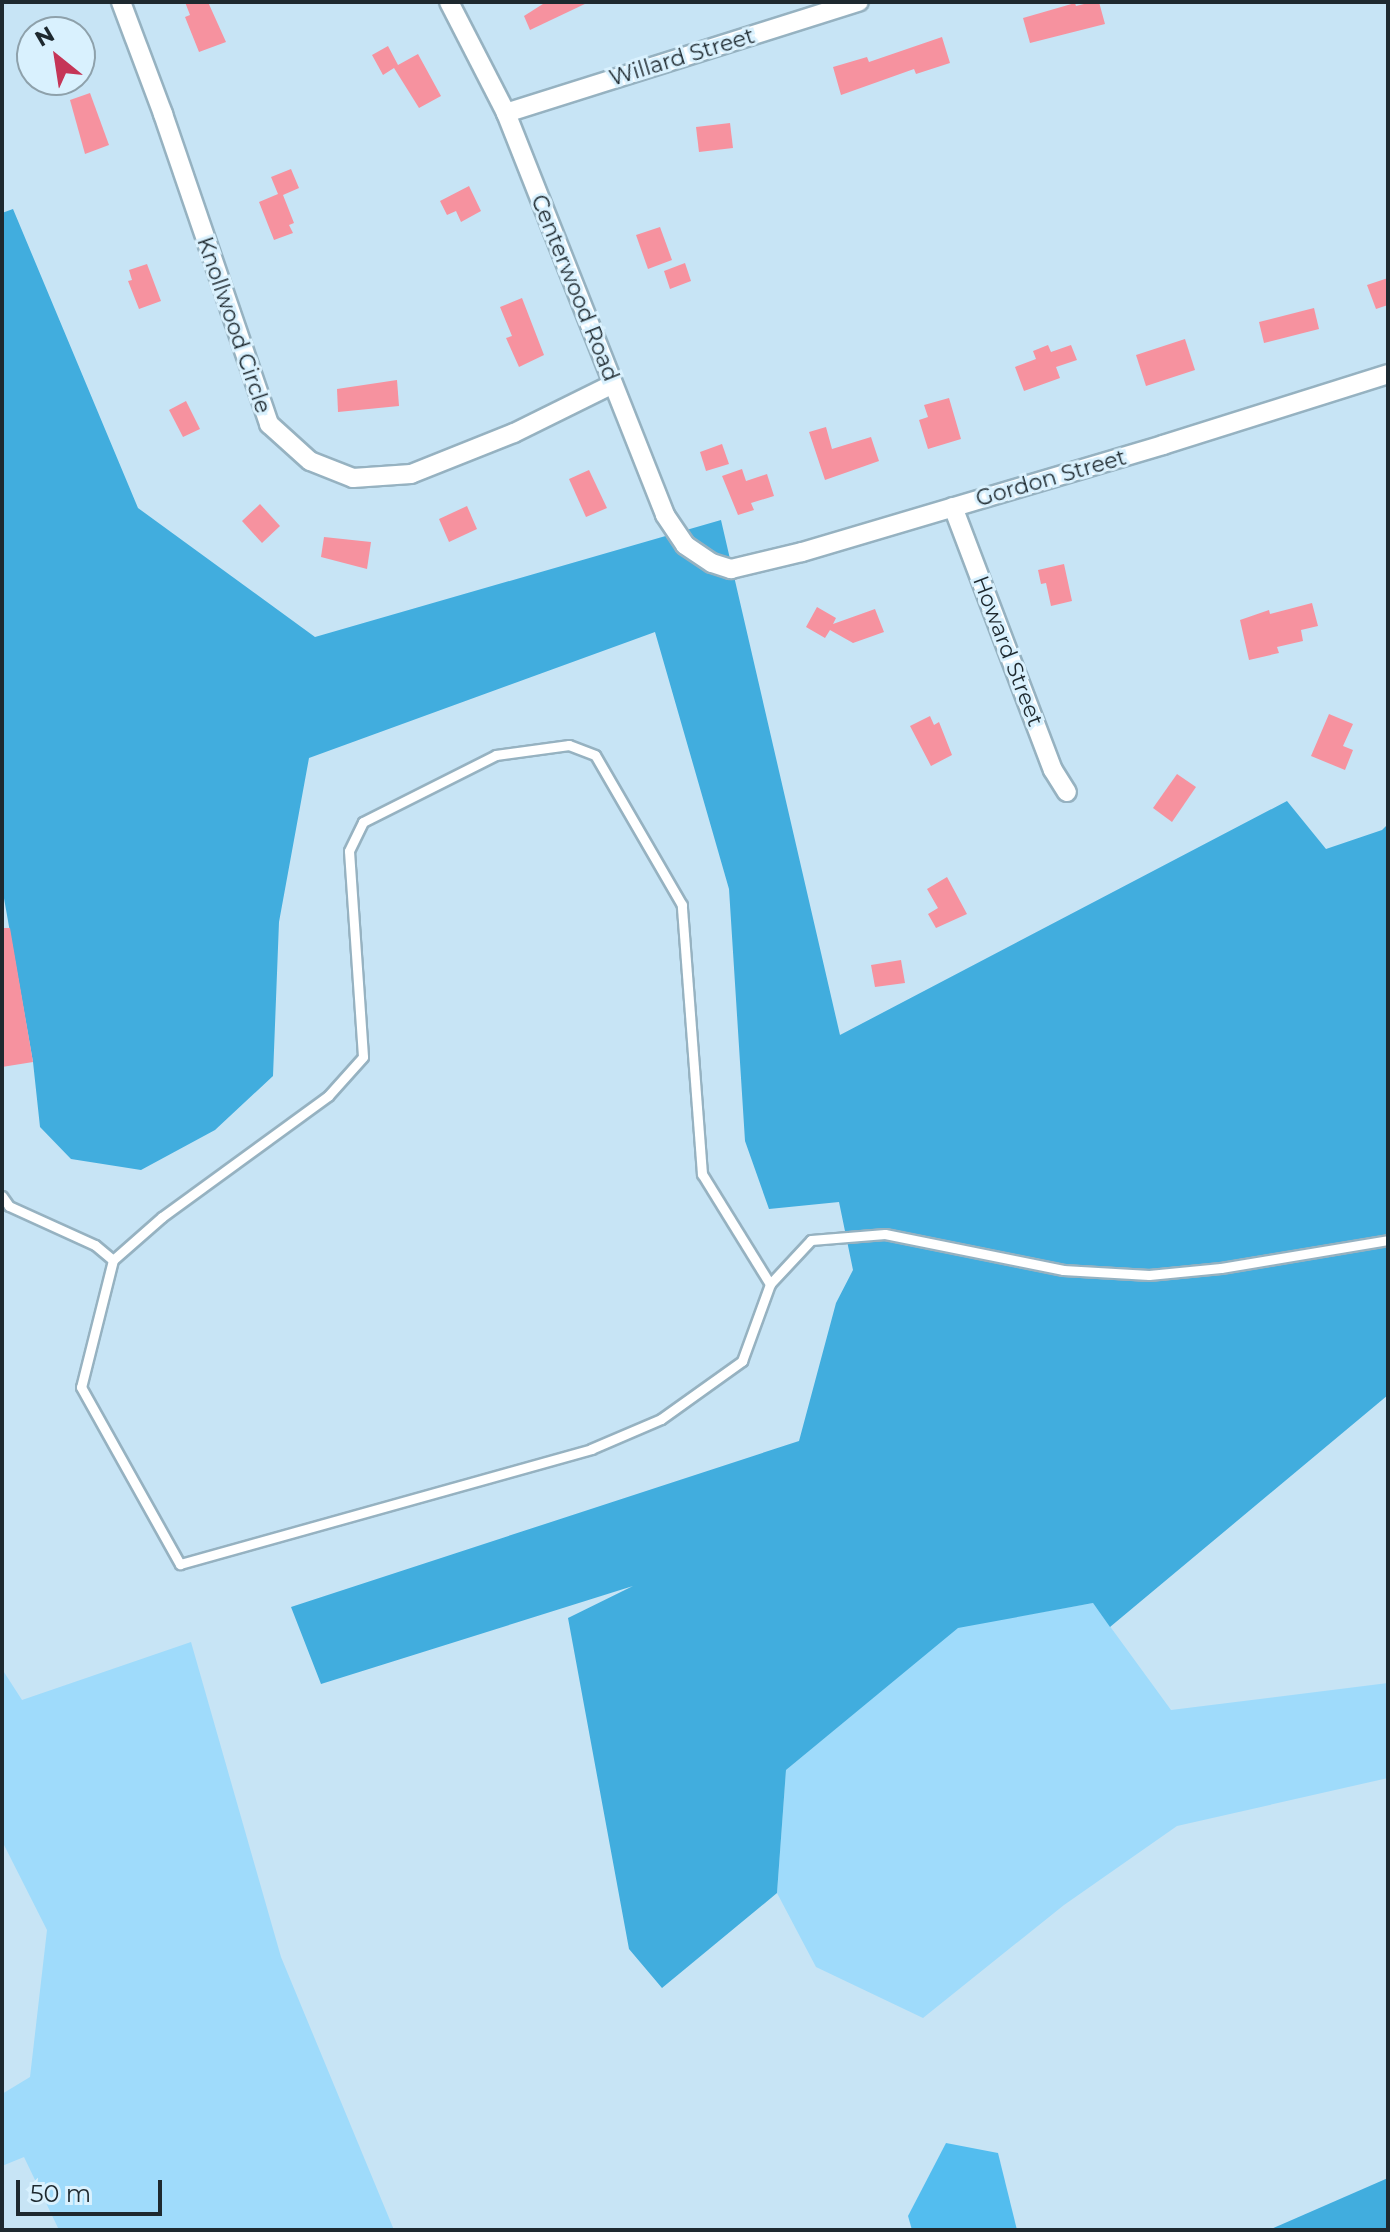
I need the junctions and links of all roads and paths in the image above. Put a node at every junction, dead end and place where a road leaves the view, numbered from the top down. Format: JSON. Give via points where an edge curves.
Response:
{"nodes":[{"id":1,"x":121,"y":2,"type":"edge"},
{"id":2,"x":449,"y":2,"type":"edge"},
{"id":3,"x":859,"y":2,"type":"edge"},
{"id":4,"x":506,"y":113,"type":"junction"},
{"id":5,"x":1388,"y":374,"type":"edge"},
{"id":6,"x":613,"y":384,"type":"junction"},
{"id":7,"x":953,"y":507,"type":"junction"},
{"id":8,"x":712,"y":563,"type":"joint"},
{"id":9,"x":1067,"y":792,"type":"dead end"},
{"id":10,"x":2,"y":1196,"type":"edge"},
{"id":11,"x":1388,"y":1240,"type":"edge"},
{"id":12,"x":113,"y":1260,"type":"junction"},
{"id":13,"x":770,"y":1284,"type":"junction"}],
"edges":[{"from":1,"to":6,"type":"street","name":"Knollwood Circle","via":[[269,424],[310,461],[353,478],[411,474],[514,433]]},
{"from":2,"to":4,"type":"street","name":"Centerwood Road"},
{"from":3,"to":4,"type":"street","name":"Willard Street"},
{"from":4,"to":6,"type":"street","name":"Centerwood Road"},
{"from":5,"to":7,"type":"street","name":"Gordon Street"},
{"from":6,"to":8,"type":"street","name":"Centerwood Road","via":[[665,515],[685,545]]},
{"from":7,"to":8,"type":"street","name":"Gordon Street","via":[[752,565],[731,569]]},
{"from":7,"to":9,"type":"street","name":"Howard Street","via":[[1053,770]]},
{"from":10,"to":12,"type":"lane","via":[[9,1206],[95,1245]]},
{"from":11,"to":13,"type":"lane","via":[[1149,1275],[1063,1270],[870,1235],[811,1240]]},
{"from":12,"to":13,"type":"lane","via":[[81,1387],[180,1564],[591,1449],[661,1419],[742,1361]]},
{"from":12,"to":13,"type":"lane","via":[[162,1217],[328,1096],[363,1057],[349,851],[363,822],[496,755],[569,745],[595,755],[682,905],[702,1174]]}]}
